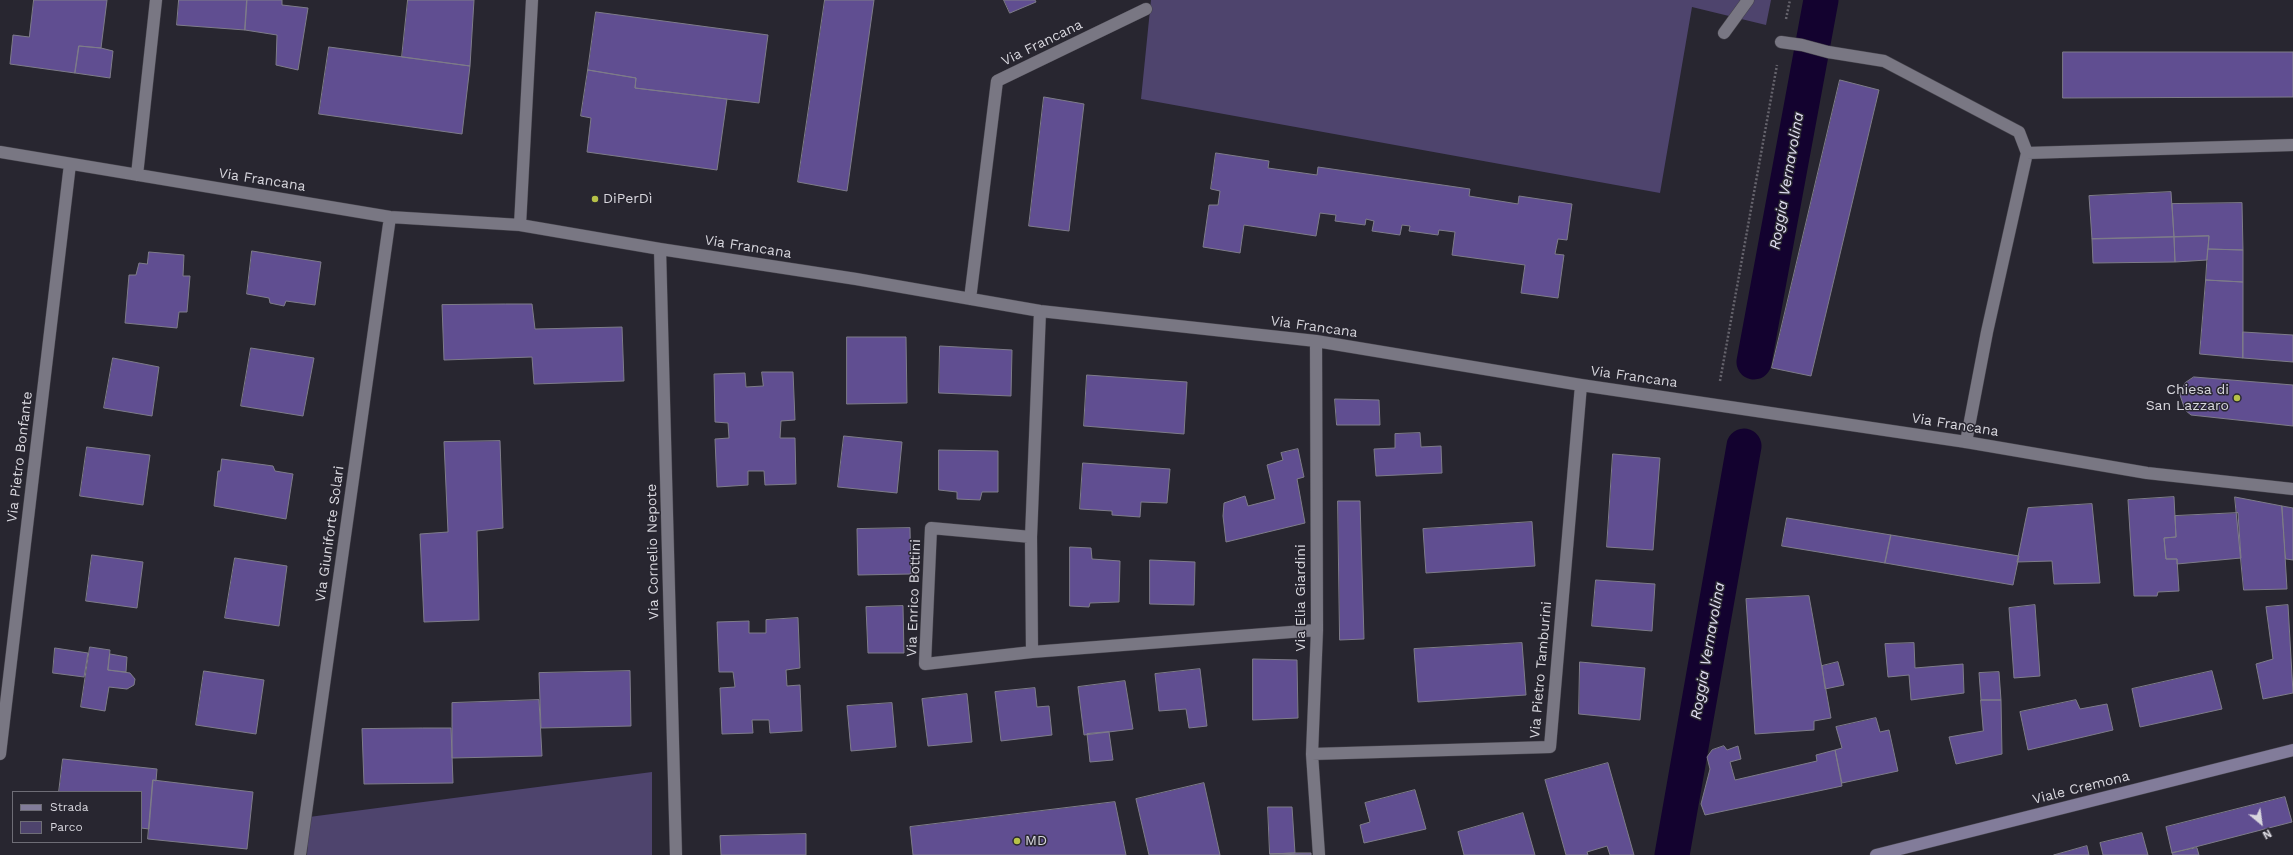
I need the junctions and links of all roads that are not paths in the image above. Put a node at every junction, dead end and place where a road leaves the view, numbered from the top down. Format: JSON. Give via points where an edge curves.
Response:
{"nodes":[{"id":1,"x":156,"y":0,"type":"edge"},
{"id":2,"x":532,"y":0,"type":"edge"},
{"id":3,"x":1748,"y":0,"type":"edge"},
{"id":4,"x":1146,"y":9,"type":"dead end"},
{"id":5,"x":1724,"y":34,"type":"dead end"},
{"id":6,"x":1781,"y":42,"type":"road end"},
{"id":7,"x":2293,"y":145,"type":"edge"},
{"id":8,"x":0,"y":152,"type":"edge"},
{"id":9,"x":2027,"y":153,"type":"junction"},
{"id":10,"x":70,"y":164,"type":"junction"},
{"id":11,"x":137,"y":175,"type":"junction"},
{"id":12,"x":390,"y":217,"type":"junction"},
{"id":13,"x":520,"y":225,"type":"junction"},
{"id":14,"x":660,"y":249,"type":"junction"},
{"id":15,"x":970,"y":299,"type":"junction"},
{"id":16,"x":1040,"y":311,"type":"junction"},
{"id":17,"x":1316,"y":341,"type":"junction"},
{"id":18,"x":1581,"y":385,"type":"junction"},
{"id":19,"x":1966,"y":442,"type":"junction"},
{"id":20,"x":2293,"y":489,"type":"edge"},
{"id":21,"x":1031,"y":537,"type":"junction"},
{"id":22,"x":1317,"y":630,"type":"junction"},
{"id":23,"x":1032,"y":652,"type":"junction"},
{"id":24,"x":2293,"y":750,"type":"edge"},
{"id":25,"x":0,"y":754,"type":"edge"},
{"id":26,"x":1312,"y":754,"type":"junction"},
{"id":27,"x":300,"y":855,"type":"edge"},
{"id":28,"x":676,"y":855,"type":"edge"},
{"id":29,"x":1319,"y":855,"type":"edge"},
{"id":30,"x":1876,"y":855,"type":"edge"}],
"edges":[{"from":1,"to":11,"type":"street"},
{"from":2,"to":13,"type":"street"},
{"from":3,"to":5,"type":"street"},
{"from":4,"to":15,"type":"street","name":"Via Francana","via":[[997,81]]},
{"from":6,"to":9,"type":"street","via":[[1884,61],[2019,132]]},
{"from":7,"to":9,"type":"street"},
{"from":8,"to":10,"type":"street","name":"Via Francana"},
{"from":9,"to":19,"type":"street","via":[[1986,332]]},
{"from":10,"to":11,"type":"street","name":"Via Francana"},
{"from":10,"to":25,"type":"street","name":"Via Pietro Bonfante"},
{"from":11,"to":12,"type":"street","name":"Via Francana"},
{"from":12,"to":13,"type":"street","name":"Via Francana"},
{"from":12,"to":27,"type":"street","name":"Via Giuniforte Solari"},
{"from":13,"to":14,"type":"street","name":"Via Francana"},
{"from":14,"to":15,"type":"street","name":"Via Francana"},
{"from":14,"to":28,"type":"street","name":"Via Cornelio Nepote"},
{"from":15,"to":16,"type":"street","name":"Via Francana"},
{"from":16,"to":17,"type":"street","name":"Via Francana"},
{"from":16,"to":21,"type":"street"},
{"from":17,"to":18,"type":"street","name":"Via Francana"},
{"from":17,"to":22,"type":"street","name":"Via Elia Giardini"},
{"from":18,"to":19,"type":"street","name":"Via Francana"},
{"from":18,"to":26,"type":"street","name":"Via Pietro Tamburini","via":[[1550,747]]},
{"from":19,"to":20,"type":"street","name":"Via Francana","via":[[2148,472]]},
{"from":21,"to":23,"type":"street"},
{"from":21,"to":23,"type":"street","name":"Via Enrico Bottini","via":[[931,528],[925,664]]},
{"from":22,"to":23,"type":"street","name":"Via Enrico Bottini"},
{"from":22,"to":26,"type":"street","name":"Via Elia Giardini"},
{"from":24,"to":30,"type":"main road","name":"Viale Cremona"},
{"from":26,"to":29,"type":"street","name":"Via Elia Giardini"}]}
